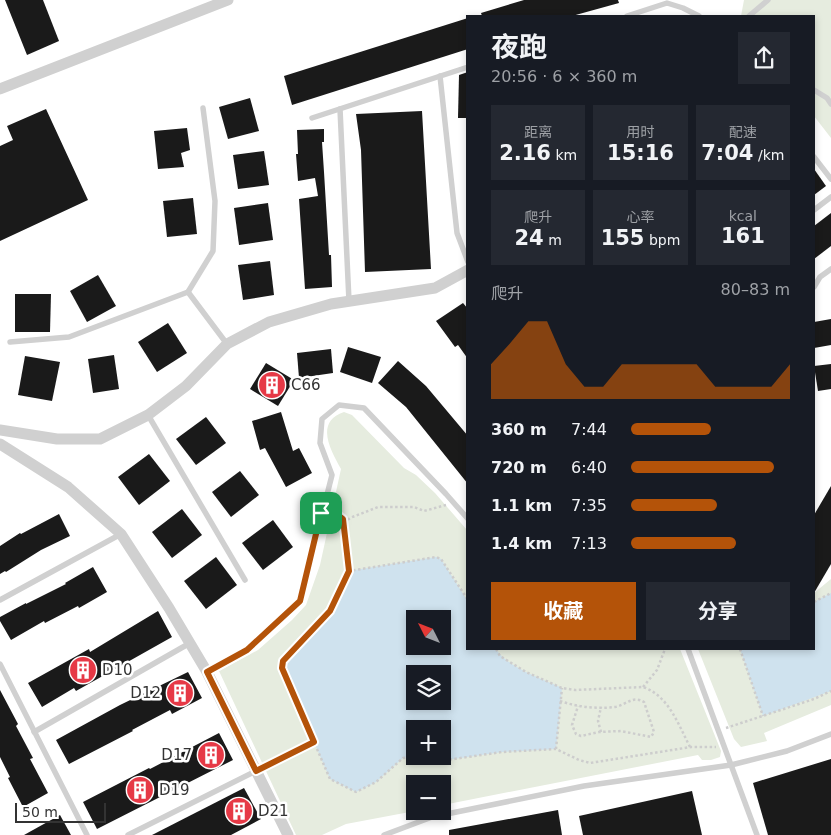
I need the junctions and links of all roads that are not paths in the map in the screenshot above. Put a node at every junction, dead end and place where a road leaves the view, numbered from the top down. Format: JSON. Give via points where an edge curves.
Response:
{"nodes":[{"id":1,"x":228,"y":0,"type":"edge"},
{"id":2,"x":768,"y":0,"type":"edge"},
{"id":3,"x":630,"y":15,"type":"edge"},
{"id":4,"x":697,"y":15,"type":"edge"},
{"id":5,"x":750,"y":15,"type":"edge"},
{"id":6,"x":466,"y":68,"type":"edge"},
{"id":7,"x":440,"y":76,"type":"junction"},
{"id":8,"x":0,"y":89,"type":"edge"},
{"id":9,"x":815,"y":91,"type":"edge"},
{"id":10,"x":831,"y":104,"type":"edge"},
{"id":11,"x":203,"y":108,"type":"dead end"},
{"id":12,"x":340,"y":109,"type":"junction"},
{"id":13,"x":312,"y":118,"type":"dead end"},
{"id":14,"x":815,"y":158,"type":"edge"},
{"id":15,"x":831,"y":180,"type":"edge"},
{"id":16,"x":831,"y":196,"type":"edge"},
{"id":17,"x":815,"y":209,"type":"edge"},
{"id":18,"x":466,"y":257,"type":"edge"},
{"id":19,"x":831,"y":269,"type":"edge"},
{"id":20,"x":466,"y":271,"type":"edge"},
{"id":21,"x":815,"y":285,"type":"edge"},
{"id":22,"x":188,"y":292,"type":"junction"},
{"id":23,"x":349,"y":301,"type":"junction"},
{"id":24,"x":10,"y":342,"type":"dead end"},
{"id":25,"x":227,"y":344,"type":"junction"},
{"id":26,"x":148,"y":415,"type":"junction"},
{"id":27,"x":0,"y":430,"type":"edge"},
{"id":28,"x":0,"y":444,"type":"edge"},
{"id":29,"x":466,"y":517,"type":"edge"},
{"id":30,"x":121,"y":534,"type":"junction"},
{"id":31,"x":245,"y":580,"type":"dead end"},
{"id":32,"x":0,"y":600,"type":"edge"},
{"id":33,"x":190,"y":643,"type":"junction"},
{"id":34,"x":688,"y":650,"type":"edge"},
{"id":35,"x":0,"y":664,"type":"edge"},
{"id":36,"x":207,"y":672,"type":"junction"},
{"id":37,"x":34,"y":732,"type":"junction"},
{"id":38,"x":831,"y":734,"type":"edge"},
{"id":39,"x":731,"y":765,"type":"junction"},
{"id":40,"x":256,"y":771,"type":"junction"},
{"id":41,"x":87,"y":835,"type":"edge"},
{"id":42,"x":128,"y":835,"type":"edge"},
{"id":43,"x":288,"y":835,"type":"edge"},
{"id":44,"x":384,"y":835,"type":"edge"},
{"id":45,"x":757,"y":835,"type":"edge"}],
"edges":[{"from":1,"to":8,"type":"street"},
{"from":2,"to":5,"type":"lane"},
{"from":3,"to":4,"type":"lane","via":[[667,3]]},
{"from":6,"to":7,"type":"lane"},
{"from":7,"to":12,"type":"lane"},
{"from":7,"to":18,"type":"lane","via":[[456,233]]},
{"from":9,"to":10,"type":"lane"},
{"from":11,"to":22,"type":"lane","via":[[215,202],[213,251]]},
{"from":12,"to":13,"type":"lane"},
{"from":12,"to":23,"type":"lane"},
{"from":14,"to":15,"type":"lane"},
{"from":16,"to":17,"type":"lane"},
{"from":19,"to":21,"type":"lane"},
{"from":20,"to":23,"type":"street","via":[[435,288]]},
{"from":22,"to":24,"type":"lane","via":[[69,337]]},
{"from":22,"to":25,"type":"lane"},
{"from":23,"to":25,"type":"street","via":[[269,322]]},
{"from":25,"to":26,"type":"street","via":[[186,386]]},
{"from":26,"to":27,"type":"street","via":[[100,440],[56,439]]},
{"from":26,"to":31,"type":"lane"},
{"from":28,"to":30,"type":"street","via":[[68,487]]},
{"from":29,"to":36,"type":"lane","via":[[364,408],[339,405],[322,418],[320,443],[332,475],[300,601],[247,650]]},
{"from":30,"to":32,"type":"lane"},
{"from":30,"to":33,"type":"street"},
{"from":33,"to":36,"type":"street"},
{"from":33,"to":37,"type":"lane"},
{"from":34,"to":39,"type":"lane"},
{"from":35,"to":37,"type":"lane"},
{"from":36,"to":40,"type":"street"},
{"from":37,"to":41,"type":"lane"},
{"from":38,"to":39,"type":"lane","via":[[787,751]]},
{"from":39,"to":44,"type":"lane","via":[[584,786],[432,817]]},
{"from":39,"to":45,"type":"lane"},
{"from":40,"to":42,"type":"lane"},
{"from":40,"to":43,"type":"street"}]}
